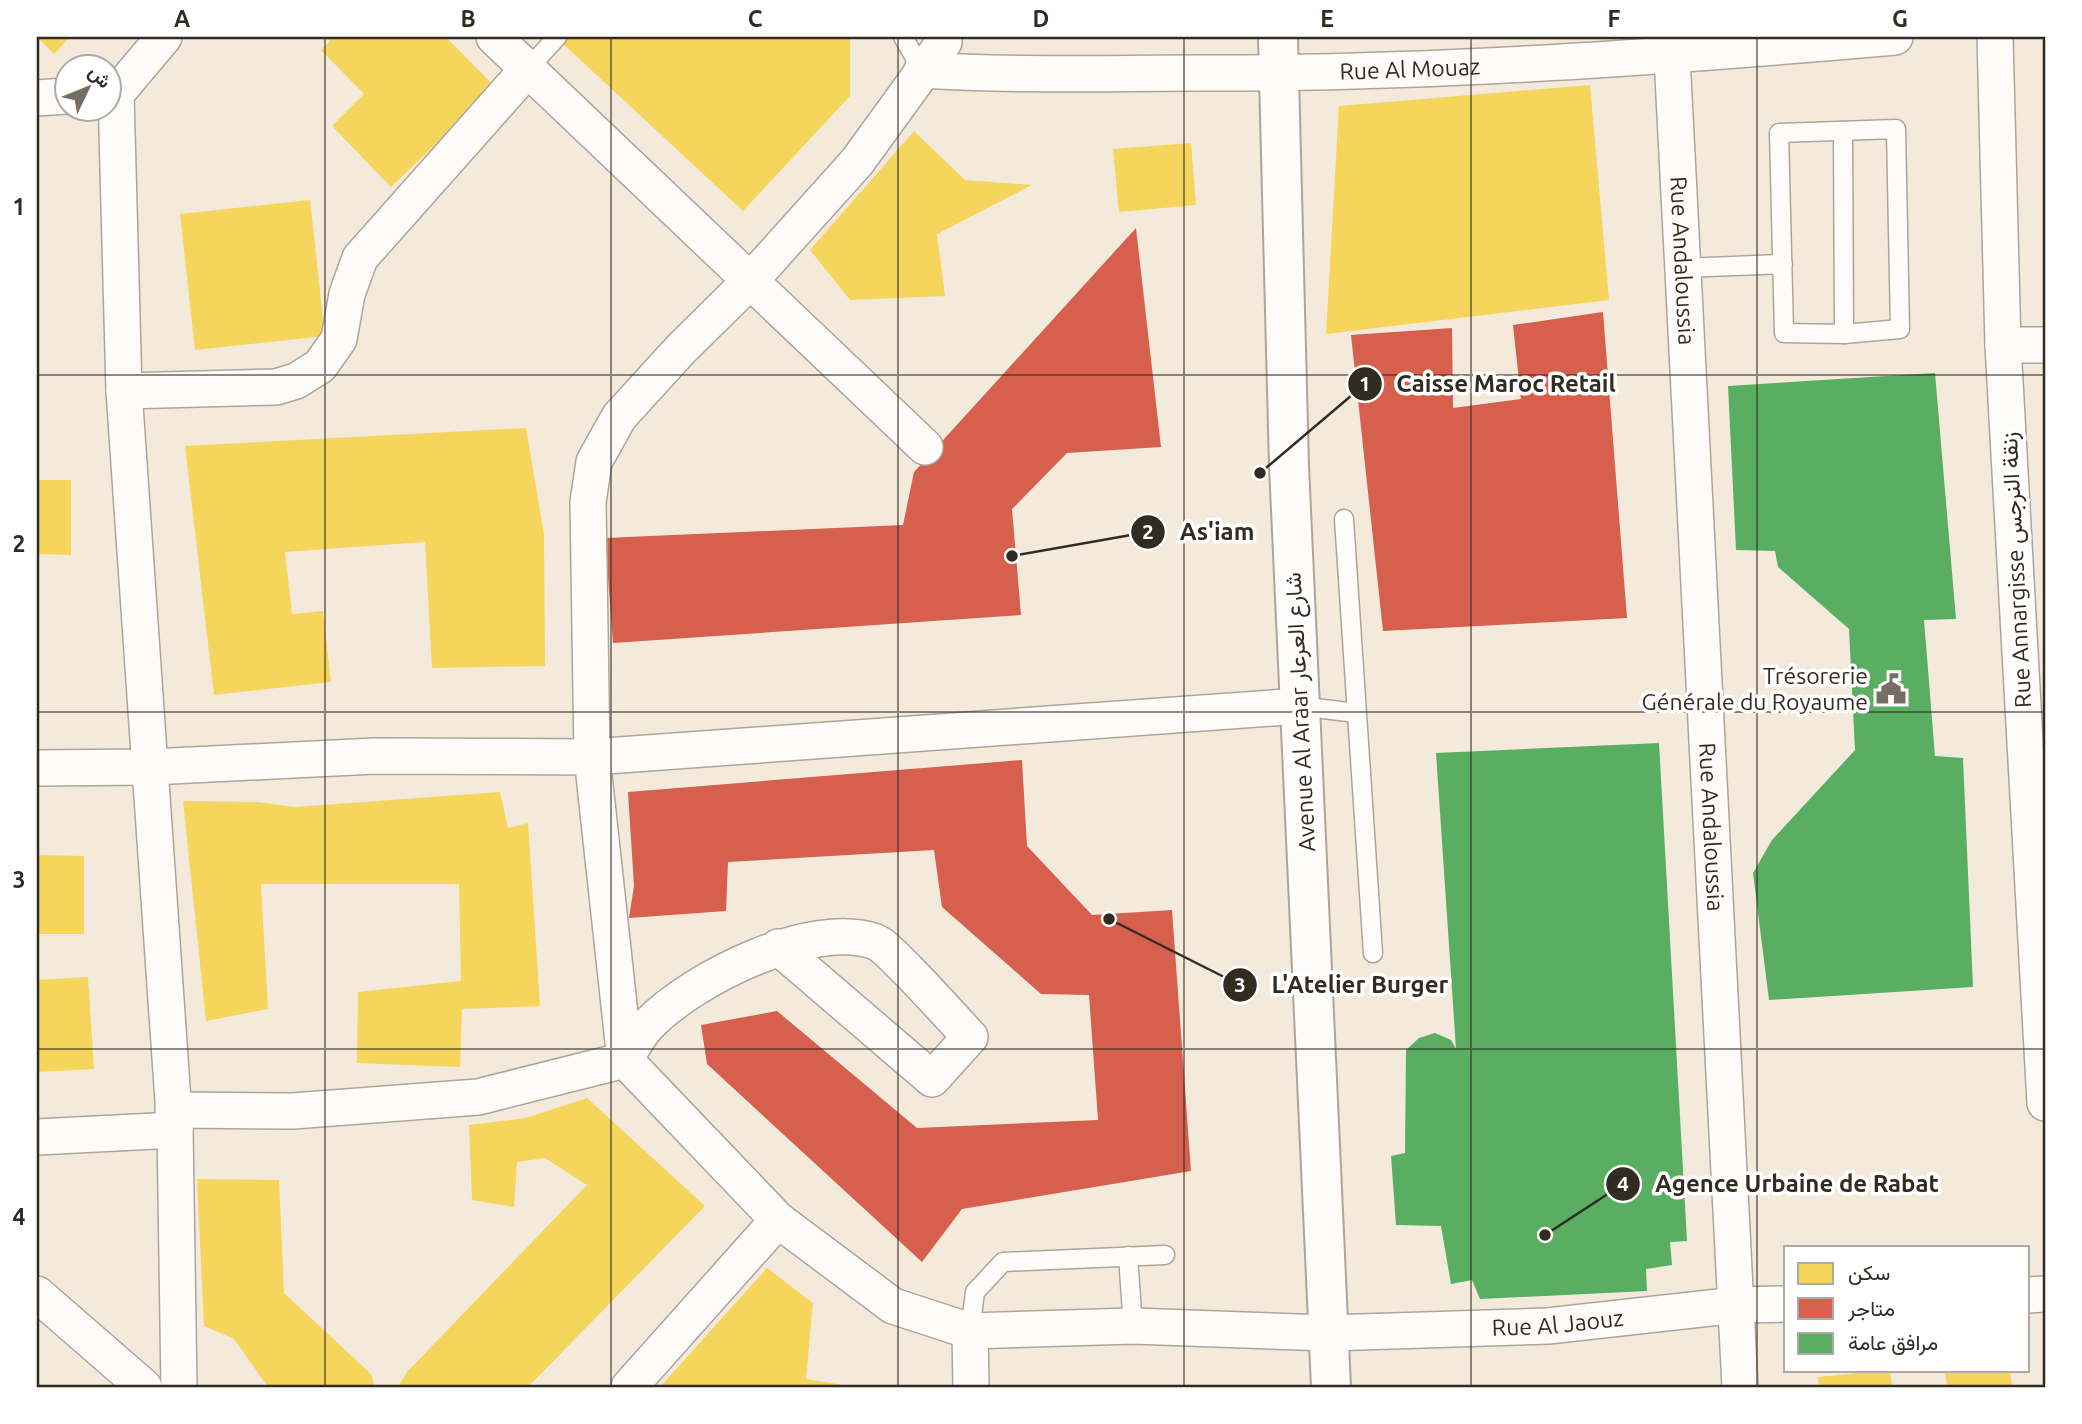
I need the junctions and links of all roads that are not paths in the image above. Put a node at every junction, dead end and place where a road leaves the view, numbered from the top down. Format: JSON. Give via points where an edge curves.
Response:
{"nodes":[{"id":1,"x":164,"y":37,"type":"edge"},
{"id":2,"x":494,"y":37,"type":"edge"},
{"id":3,"x":557,"y":37,"type":"edge"},
{"id":4,"x":903,"y":37,"type":"edge"},
{"id":5,"x":944,"y":37,"type":"edge"},
{"id":6,"x":1278,"y":37,"type":"edge"},
{"id":7,"x":1895,"y":37,"type":"edge"},
{"id":8,"x":1995,"y":37,"type":"edge"},
{"id":9,"x":1672,"y":46,"type":"edge"},
{"id":10,"x":922,"y":69,"type":"junction"},
{"id":11,"x":527,"y":70,"type":"junction"},
{"id":12,"x":1279,"y":75,"type":"junction"},
{"id":13,"x":122,"y":83,"type":"edge"},
{"id":14,"x":113,"y":122,"type":"edge"},
{"id":15,"x":1843,"y":131,"type":"junction"},
{"id":16,"x":1783,"y":264,"type":"junction"},
{"id":17,"x":1682,"y":268,"type":"junction"},
{"id":18,"x":750,"y":281,"type":"junction"},
{"id":19,"x":1844,"y":334,"type":"junction"},
{"id":20,"x":2003,"y":345,"type":"junction"},
{"id":21,"x":2045,"y":345,"type":"edge"},
{"id":22,"x":124,"y":391,"type":"junction"},
{"id":23,"x":925,"y":447,"type":"dead end"},
{"id":24,"x":1343,"y":519,"type":"dead end"},
{"id":25,"x":1299,"y":706,"type":"junction"},
{"id":26,"x":1356,"y":713,"type":"junction"},
{"id":27,"x":592,"y":757,"type":"junction"},
{"id":28,"x":150,"y":767,"type":"junction"},
{"id":29,"x":37,"y":768,"type":"edge"},
{"id":30,"x":778,"y":947,"type":"junction"},
{"id":31,"x":1373,"y":953,"type":"dead end"},
{"id":32,"x":625,"y":1060,"type":"junction"},
{"id":33,"x":2045,"y":1103,"type":"edge"},
{"id":34,"x":174,"y":1120,"type":"junction"},
{"id":35,"x":37,"y":1137,"type":"edge"},
{"id":36,"x":778,"y":1220,"type":"junction"},
{"id":37,"x":1166,"y":1255,"type":"dead end"},
{"id":38,"x":1128,"y":1256,"type":"junction"},
{"id":39,"x":37,"y":1294,"type":"edge"},
{"id":40,"x":1784,"y":1304,"type":"edge"},
{"id":41,"x":1737,"y":1305,"type":"junction"},
{"id":42,"x":1133,"y":1326,"type":"junction"},
{"id":43,"x":970,"y":1331,"type":"junction"},
{"id":44,"x":1329,"y":1333,"type":"junction"},
{"id":45,"x":144,"y":1387,"type":"edge"},
{"id":46,"x":179,"y":1387,"type":"edge"},
{"id":47,"x":629,"y":1387,"type":"edge"},
{"id":48,"x":971,"y":1387,"type":"edge"},
{"id":49,"x":1331,"y":1387,"type":"edge"},
{"id":50,"x":1741,"y":1387,"type":"edge"}],
"edges":[{"from":1,"to":13,"type":"street"},
{"from":2,"to":11,"type":"street"},
{"from":3,"to":11,"type":"lane"},
{"from":4,"to":10,"type":"lane"},
{"from":5,"to":10,"type":"street"},
{"from":6,"to":12,"type":"street","name":"Avenue Al Araar شارع العرعار"},
{"from":7,"to":9,"type":"street","name":"Rue Al Mouaz"},
{"from":8,"to":20,"type":"street","name":"Rue Annargisse زنقة النرجس"},
{"from":9,"to":12,"type":"street","name":"Rue Al Mouaz"},
{"from":9,"to":17,"type":"street","name":"Rue Andaloussia"},
{"from":10,"to":12,"type":"street","name":"Rue Al Mouaz","via":[[996,75]]},
{"from":10,"to":18,"type":"street","via":[[857,162]]},
{"from":11,"to":18,"type":"street"},
{"from":11,"to":22,"type":"street","via":[[360,258],[347,294],[339,339],[320,366],[296,382],[276,387]]},
{"from":12,"to":25,"type":"street","name":"Avenue Al Araar شارع العرعار"},
{"from":14,"to":22,"type":"street"},
{"from":15,"to":16,"type":"lane","via":[[1779,133]]},
{"from":15,"to":19,"type":"lane"},
{"from":15,"to":19,"type":"lane","via":[[1896,129],[1900,329]]},
{"from":16,"to":17,"type":"lane"},
{"from":16,"to":19,"type":"lane","via":[[1784,332]]},
{"from":17,"to":41,"type":"street","name":"Rue Andaloussia"},
{"from":18,"to":23,"type":"street"},
{"from":18,"to":27,"type":"street","via":[[619,417],[594,462],[588,502]]},
{"from":20,"to":21,"type":"street"},
{"from":20,"to":33,"type":"street","name":"Rue Annargisse زنقة النرجس"},
{"from":22,"to":28,"type":"street"},
{"from":24,"to":26,"type":"lane"},
{"from":25,"to":26,"type":"lane"},
{"from":25,"to":27,"type":"street"},
{"from":25,"to":44,"type":"street","name":"Avenue Al Araar شارع العرعار"},
{"from":26,"to":31,"type":"lane"},
{"from":27,"to":28,"type":"street","via":[[375,756]]},
{"from":27,"to":32,"type":"street"},
{"from":28,"to":29,"type":"street"},
{"from":28,"to":34,"type":"street"},
{"from":30,"to":30,"type":"street","via":[[829,936],[878,942],[970,1037],[932,1079]]},
{"from":30,"to":32,"type":"street","via":[[728,970],[648,1024]]},
{"from":32,"to":34,"type":"street","via":[[478,1097]]},
{"from":32,"to":36,"type":"street","name":"Rue Al Jaouz"},
{"from":34,"to":35,"type":"street"},
{"from":34,"to":46,"type":"street"},
{"from":36,"to":43,"type":"street","name":"Rue Al Jaouz","via":[[893,1306]]},
{"from":36,"to":47,"type":"street"},
{"from":37,"to":38,"type":"lane"},
{"from":38,"to":42,"type":"lane"},
{"from":38,"to":43,"type":"lane","via":[[1003,1262],[975,1292]]},
{"from":39,"to":45,"type":"street"},
{"from":40,"to":41,"type":"street","name":"Rue Al Jaouz"},
{"from":41,"to":44,"type":"street","name":"Rue Al Jaouz","via":[[1548,1326]]},
{"from":41,"to":50,"type":"street","name":"Rue Andaloussia"},
{"from":42,"to":43,"type":"street","name":"Rue Al Jaouz"},
{"from":42,"to":44,"type":"street","name":"Rue Al Jaouz"},
{"from":43,"to":48,"type":"street"},
{"from":44,"to":49,"type":"street","name":"Avenue Al Araar شارع العرعار"}]}
